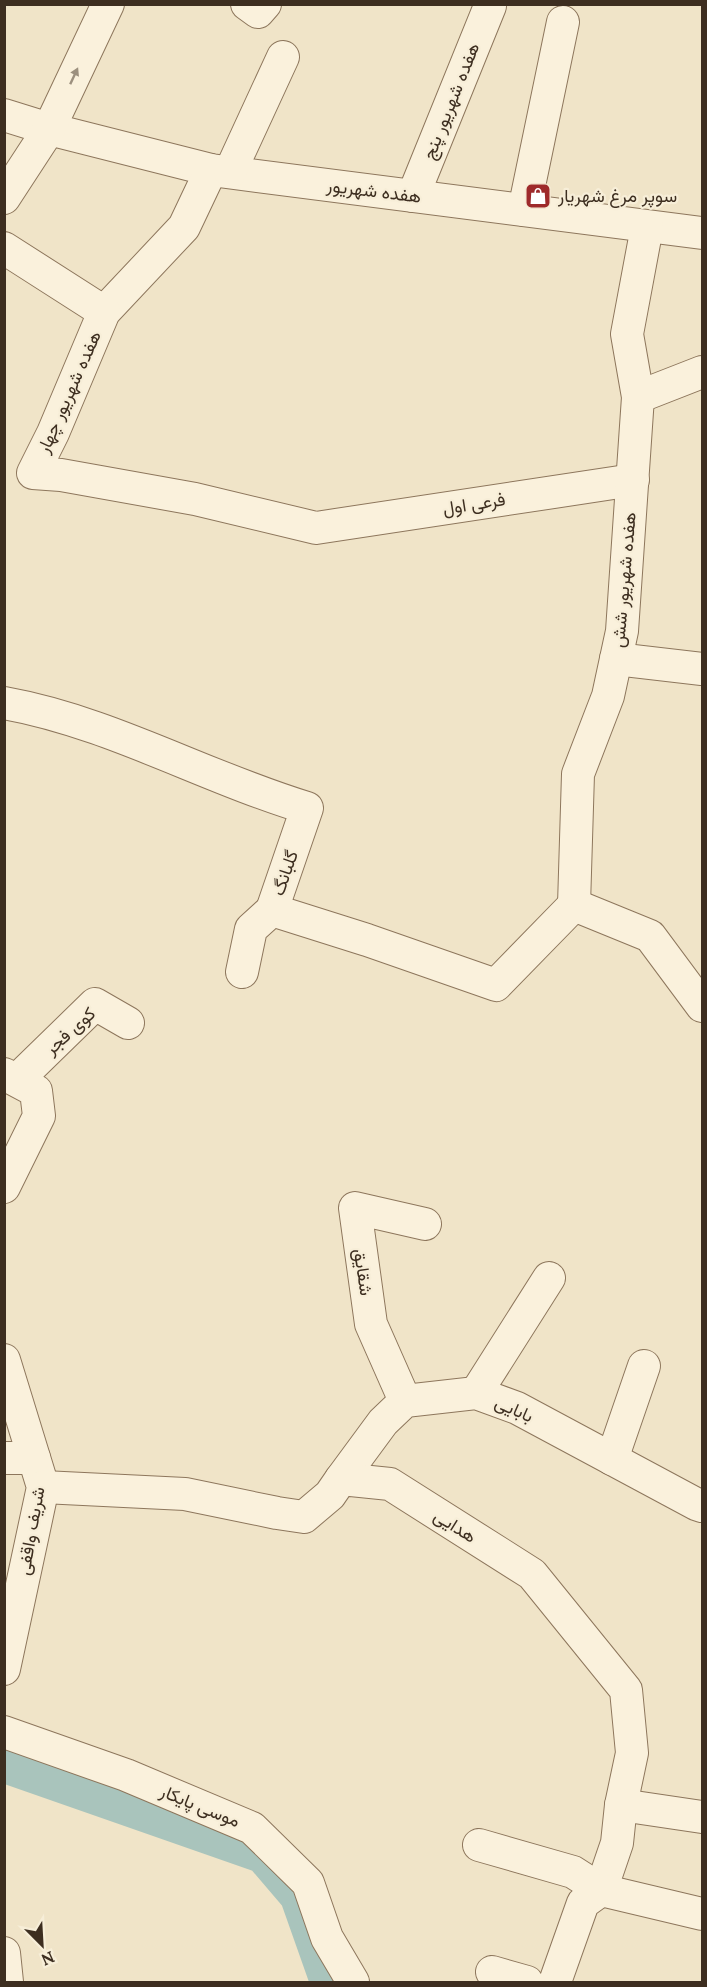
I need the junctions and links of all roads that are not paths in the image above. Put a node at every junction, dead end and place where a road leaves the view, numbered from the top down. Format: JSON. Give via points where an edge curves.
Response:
{"nodes":[{"id":1,"x":108,"y":4,"type":"edge"},
{"id":2,"x":247,"y":4,"type":"edge"},
{"id":3,"x":265,"y":4,"type":"edge"},
{"id":4,"x":490,"y":6,"type":"dead end"},
{"id":5,"x":563,"y":22,"type":"dead end"},
{"id":6,"x":283,"y":57,"type":"dead end"},
{"id":7,"x":4,"y":115,"type":"edge"},
{"id":8,"x":49,"y":129,"type":"junction"},
{"id":9,"x":220,"y":171,"type":"junction"},
{"id":10,"x":413,"y":196,"type":"junction"},
{"id":11,"x":4,"y":198,"type":"edge"},
{"id":12,"x":524,"y":210,"type":"junction"},
{"id":13,"x":647,"y":227,"type":"junction"},
{"id":14,"x":702,"y":233,"type":"edge"},
{"id":15,"x":4,"y":248,"type":"edge"},
{"id":16,"x":104,"y":312,"type":"junction"},
{"id":17,"x":702,"y":372,"type":"edge"},
{"id":18,"x":638,"y":397,"type":"junction"},
{"id":19,"x":633,"y":480,"type":"junction"},
{"id":20,"x":316,"y":528,"type":"joint"},
{"id":21,"x":616,"y":659,"type":"junction"},
{"id":22,"x":702,"y":669,"type":"edge"},
{"id":23,"x":4,"y":703,"type":"edge"},
{"id":24,"x":574,"y":904,"type":"junction"},
{"id":25,"x":272,"y":910,"type":"junction"},
{"id":26,"x":242,"y":972,"type":"dead end"},
{"id":27,"x":702,"y":1006,"type":"edge"},
{"id":28,"x":128,"y":1023,"type":"dead end"},
{"id":29,"x":11,"y":1077,"type":"edge"},
{"id":30,"x":4,"y":1187,"type":"edge"},
{"id":31,"x":425,"y":1224,"type":"dead end"},
{"id":32,"x":549,"y":1278,"type":"dead end"},
{"id":33,"x":4,"y":1360,"type":"edge"},
{"id":34,"x":644,"y":1366,"type":"dead end"},
{"id":35,"x":476,"y":1393,"type":"junction"},
{"id":36,"x":405,"y":1401,"type":"junction"},
{"id":37,"x":612,"y":1459,"type":"junction"},
{"id":38,"x":27,"y":1468,"type":"edge"},
{"id":39,"x":341,"y":1479,"type":"junction"},
{"id":40,"x":702,"y":1506,"type":"edge"},
{"id":41,"x":6,"y":1651,"type":"edge"},
{"id":42,"x":4,"y":1731,"type":"edge"},
{"id":43,"x":621,"y":1805,"type":"junction"},
{"id":44,"x":702,"y":1817,"type":"edge"},
{"id":45,"x":479,"y":1845,"type":"dead end"},
{"id":46,"x":601,"y":1890,"type":"junction"},
{"id":47,"x":702,"y":1914,"type":"edge"},
{"id":48,"x":4,"y":1953,"type":"edge"},
{"id":49,"x":492,"y":1972,"type":"dead end"},
{"id":50,"x":7,"y":1983,"type":"edge"},
{"id":51,"x":353,"y":1983,"type":"edge"},
{"id":52,"x":527,"y":1983,"type":"edge"},
{"id":53,"x":555,"y":1983,"type":"edge"}],
"edges":[{"from":8,"to":1,"type":"street","one_way":true},
{"from":2,"to":3,"type":"street","via":[[258,12]]},
{"from":4,"to":10,"type":"street","name":"هفده شهریور پنج"},
{"from":5,"to":12,"type":"street"},
{"from":6,"to":9,"type":"street","name":"هفده شهریور چهار"},
{"from":7,"to":8,"type":"street","name":"هفده شهریور"},
{"from":8,"to":9,"type":"street","name":"هفده شهریور"},
{"from":8,"to":11,"type":"street"},
{"from":9,"to":10,"type":"street","name":"هفده شهریور"},
{"from":9,"to":16,"type":"street","name":"هفده شهریور چهار","via":[[184,227]]},
{"from":10,"to":12,"type":"street","name":"هفده شهریور"},
{"from":12,"to":13,"type":"street","name":"هفده شهریور"},
{"from":13,"to":14,"type":"street","name":"هفده شهریور"},
{"from":13,"to":18,"type":"street","name":"هفده شهریور شش","via":[[627,334]]},
{"from":15,"to":16,"type":"street"},
{"from":16,"to":20,"type":"street","name":"هفده شهریور چهار","via":[[33,473],[195,499]]},
{"from":17,"to":18,"type":"street"},
{"from":18,"to":19,"type":"street","name":"هفده شهریور شش"},
{"from":19,"to":20,"type":"street","name":"فرعی اول"},
{"from":19,"to":21,"type":"street","name":"هفده شهریور شش","via":[[622,631]]},
{"from":21,"to":22,"type":"street"},
{"from":21,"to":24,"type":"street","name":"هفده شهریور شش","via":[[608,696],[578,774]]},
{"from":23,"to":25,"type":"street","name":"گلبانگ","via":[[39,709],[122,737],[263,795],[306,808]]},
{"from":24,"to":25,"type":"street","name":"گلبانگ","via":[[496,985]]},
{"from":24,"to":27,"type":"street","via":[[650,936]]},
{"from":25,"to":26,"type":"street","via":[[251,929]]},
{"from":28,"to":29,"type":"street","name":"کوی فجر","via":[[95,1004]]},
{"from":29,"to":30,"type":"street","via":[[36,1091],[39,1116]]},
{"from":31,"to":36,"type":"street","name":"شقایق","via":[[355,1208],[371,1324]]},
{"from":32,"to":35,"type":"street"},
{"from":33,"to":38,"type":"street","name":"شریف واقفی"},
{"from":34,"to":37,"type":"street"},
{"from":35,"to":36,"type":"street","name":"بابایی"},
{"from":35,"to":37,"type":"street","name":"بابایی","via":[[517,1408]]},
{"from":36,"to":39,"type":"street","via":[[383,1422]]},
{"from":37,"to":40,"type":"street","name":"بابایی"},
{"from":38,"to":39,"type":"street","via":[[304,1517],[330,1496]]},
{"from":38,"to":41,"type":"street","name":"شریف واقفی"},
{"from":39,"to":43,"type":"street","name":"هدایی","via":[[390,1484],[532,1574],[626,1690],[632,1753]]},
{"from":42,"to":51,"type":"street","name":"موسی پایکار","via":[[126,1775],[252,1827],[308,1883],[327,1938]]},
{"from":43,"to":44,"type":"street"},
{"from":43,"to":46,"type":"street","name":"هدایی","via":[[616,1843]]},
{"from":45,"to":46,"type":"street","via":[[573,1872]]},
{"from":46,"to":47,"type":"street"},
{"from":46,"to":53,"type":"street","via":[[583,1903]]},
{"from":48,"to":50,"type":"street"},
{"from":49,"to":52,"type":"street"}]}
